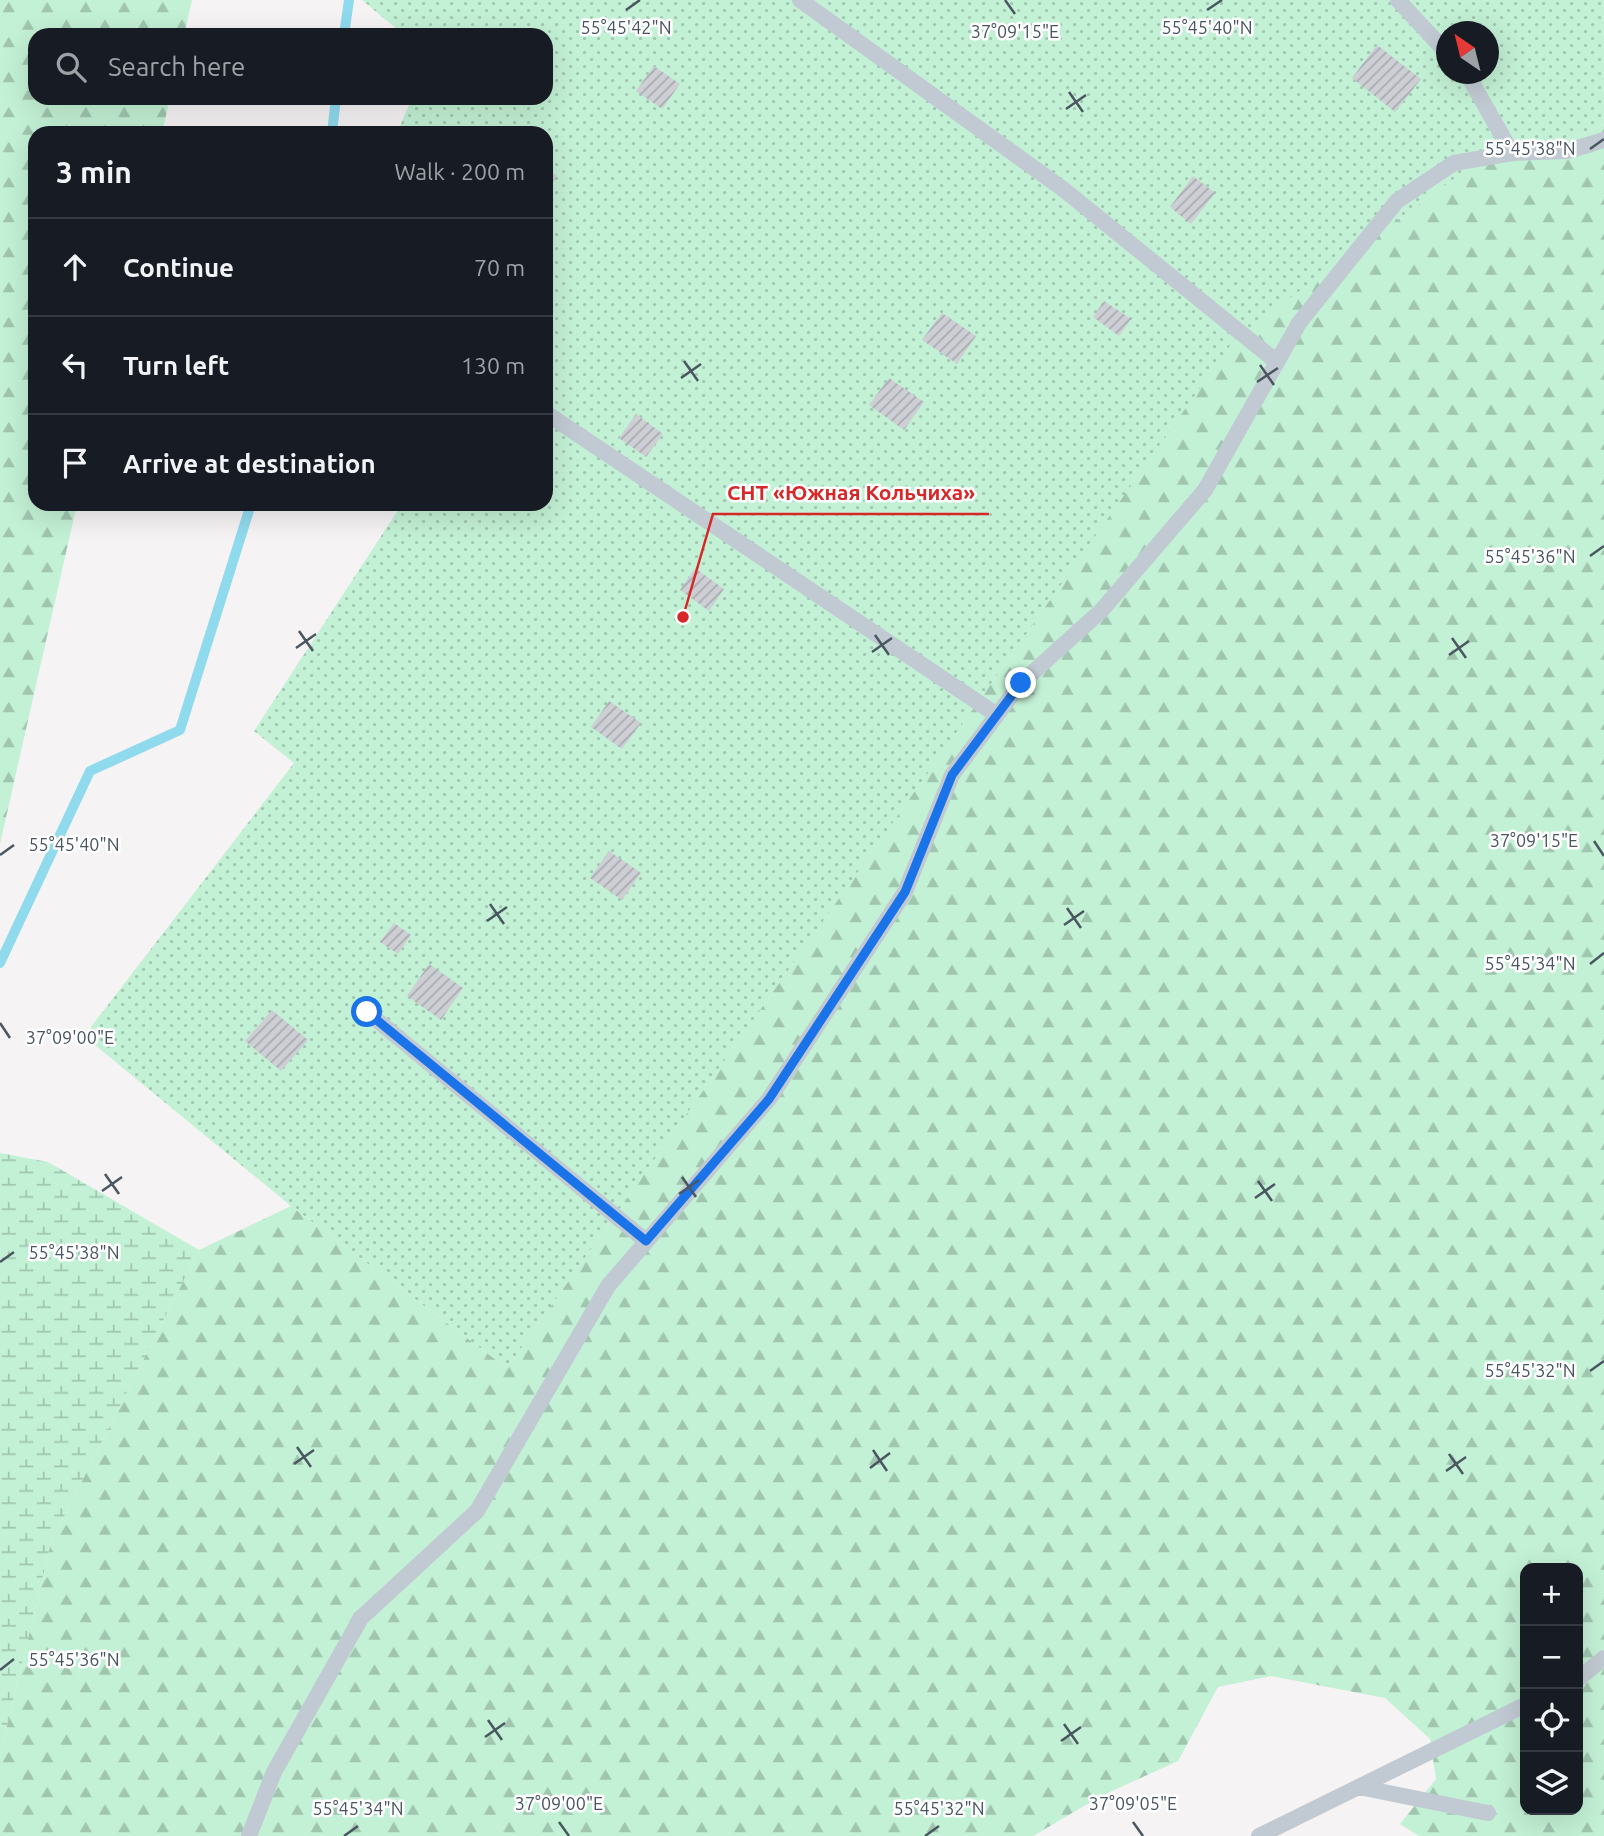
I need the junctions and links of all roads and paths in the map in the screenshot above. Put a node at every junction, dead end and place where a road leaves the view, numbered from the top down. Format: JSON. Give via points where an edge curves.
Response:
{"nodes":[{"id":1,"x":800,"y":0,"type":"edge"},
{"id":2,"x":1398,"y":0,"type":"edge"},
{"id":3,"x":1436,"y":40,"type":"edge"},
{"id":4,"x":1473,"y":84,"type":"edge"},
{"id":5,"x":1604,"y":140,"type":"edge"},
{"id":6,"x":1512,"y":153,"type":"junction"},
{"id":7,"x":1277,"y":362,"type":"junction"},
{"id":8,"x":553,"y":418,"type":"edge"},
{"id":9,"x":997,"y":715,"type":"junction"},
{"id":10,"x":367,"y":1012,"type":"dead end"},
{"id":11,"x":646,"y":1241,"type":"junction"},
{"id":12,"x":1604,"y":1658,"type":"edge"},
{"id":13,"x":1583,"y":1675,"type":"edge"},
{"id":14,"x":1520,"y":1707,"type":"edge"},
{"id":15,"x":1359,"y":1787,"type":"junction"},
{"id":16,"x":1488,"y":1813,"type":"dead end"},
{"id":17,"x":249,"y":1836,"type":"edge"},
{"id":18,"x":1259,"y":1836,"type":"edge"}],
"edges":[{"from":1,"to":7,"type":"lane","via":[[1063,189]]},
{"from":2,"to":3,"type":"lane"},
{"from":4,"to":6,"type":"lane"},
{"from":5,"to":6,"type":"lane","via":[[1569,151]]},
{"from":6,"to":7,"type":"lane","via":[[1454,163],[1397,201],[1299,323]]},
{"from":7,"to":9,"type":"lane","via":[[1205,490],[1101,611],[1021,683]]},
{"from":8,"to":9,"type":"lane"},
{"from":9,"to":11,"type":"lane","via":[[952,775],[905,892],[769,1099]]},
{"from":10,"to":11,"type":"lane"},
{"from":11,"to":17,"type":"lane","via":[[608,1286],[477,1511],[361,1618],[274,1772]]},
{"from":12,"to":13,"type":"lane"},
{"from":14,"to":15,"type":"lane"},
{"from":15,"to":16,"type":"lane"},
{"from":15,"to":18,"type":"lane"}]}
